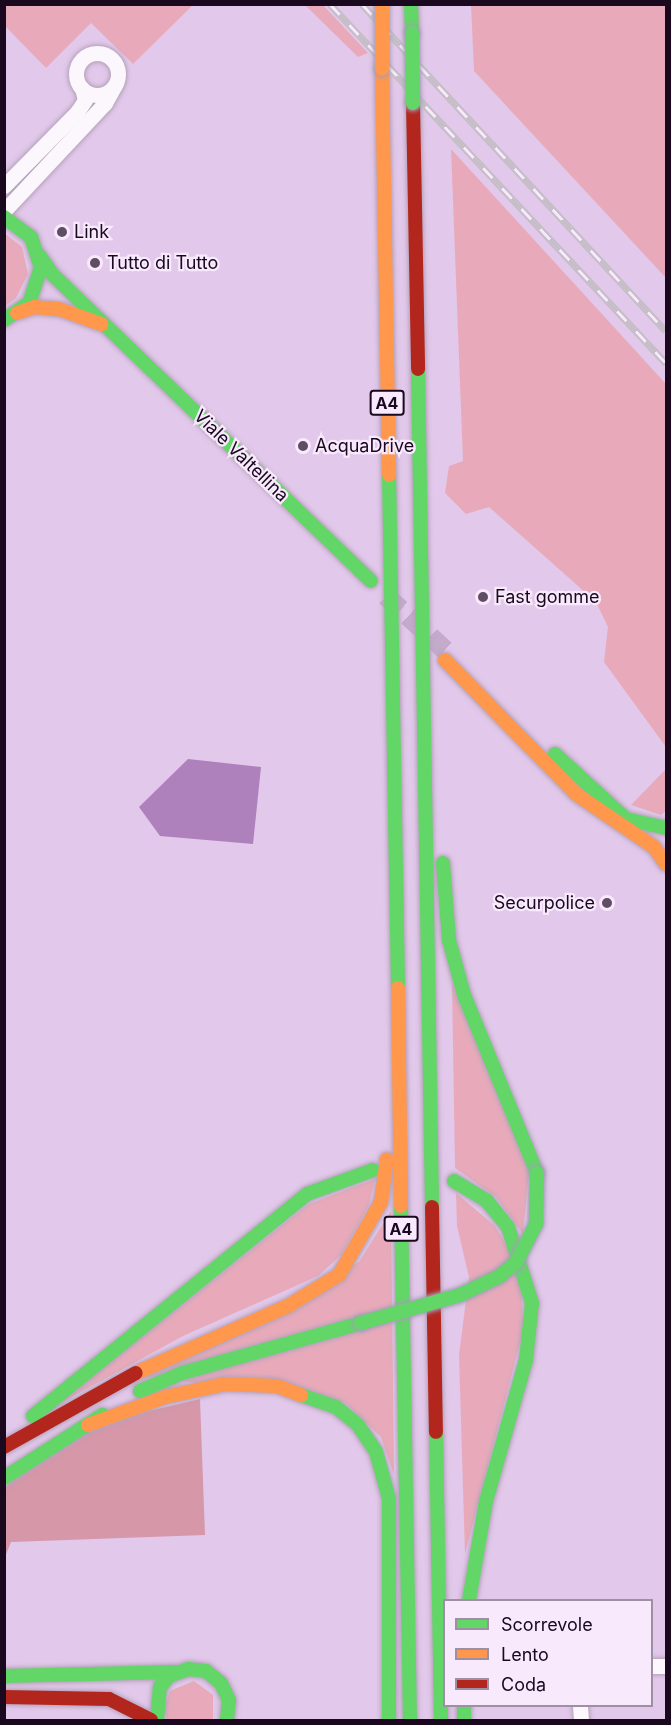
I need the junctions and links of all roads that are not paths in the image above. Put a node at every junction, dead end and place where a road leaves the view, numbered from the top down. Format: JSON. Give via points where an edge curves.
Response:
{"nodes":[{"id":1,"x":382,"y":4,"type":"edge"},
{"id":2,"x":411,"y":4,"type":"edge"},
{"id":3,"x":116,"y":83,"type":"junction"},
{"id":4,"x":82,"y":88,"type":"junction"},
{"id":5,"x":4,"y":186,"type":"edge"},
{"id":6,"x":4,"y":212,"type":"edge"},
{"id":7,"x":4,"y":217,"type":"edge"},
{"id":8,"x":39,"y":255,"type":"junction"},
{"id":9,"x":17,"y":313,"type":"junction"},
{"id":10,"x":4,"y":320,"type":"edge"},
{"id":11,"x":112,"y":330,"type":"junction"},
{"id":12,"x":372,"y":581,"type":"dead end"},
{"id":13,"x":392,"y":737,"type":"junction"},
{"id":14,"x":425,"y":771,"type":"junction"},
{"id":15,"x":379,"y":805,"type":"dead end"},
{"id":16,"x":666,"y":828,"type":"edge"},
{"id":17,"x":380,"y":838,"type":"dead end"},
{"id":18,"x":666,"y":864,"type":"edge"},
{"id":19,"x":372,"y":1170,"type":"dead end"},
{"id":20,"x":454,"y":1181,"type":"dead end"},
{"id":21,"x":88,"y":1425,"type":"junction"},
{"id":22,"x":4,"y":1442,"type":"edge"},
{"id":23,"x":4,"y":1447,"type":"edge"},
{"id":24,"x":4,"y":1478,"type":"edge"},
{"id":25,"x":469,"y":1599,"type":"edge"},
{"id":26,"x":176,"y":1672,"type":"junction"},
{"id":27,"x":4,"y":1676,"type":"edge"},
{"id":28,"x":4,"y":1697,"type":"edge"},
{"id":29,"x":151,"y":1720,"type":"edge"},
{"id":30,"x":157,"y":1720,"type":"edge"},
{"id":31,"x":227,"y":1720,"type":"edge"},
{"id":32,"x":389,"y":1720,"type":"edge"},
{"id":33,"x":410,"y":1720,"type":"edge"},
{"id":34,"x":441,"y":1720,"type":"edge"}],
"edges":[{"from":1,"to":13,"type":"main road","number":"A4","bridge":true},
{"from":2,"to":14,"type":"main road","number":"A4","bridge":true},
{"from":3,"to":4,"type":"street","via":[[99,95]]},
{"from":3,"to":4,"type":"street","via":[[114,62],[96,53],[79,63],[76,76]]},
{"from":3,"to":6,"type":"street","via":[[105,103]]},
{"from":4,"to":5,"type":"street","via":[[85,100],[77,112]]},
{"from":7,"to":8,"type":"main road","name":"Viale Valtellina","via":[[27,231]]},
{"from":8,"to":9,"type":"main road","via":[[37,289]]},
{"from":8,"to":11,"type":"main road","name":"Viale Valtellina","via":[[50,272]]},
{"from":9,"to":10,"type":"main road"},
{"from":9,"to":11,"type":"main road","name":"Viale Valtellina","via":[[34,307],[59,309]]},
{"from":11,"to":12,"type":"main road","name":"Viale Valtellina"},
{"from":13,"to":15,"type":"main road"},
{"from":13,"to":33,"type":"main road","number":"A4"},
{"from":14,"to":21,"type":"main road","bridge":true,"via":[[438,812],[448,940],[464,995],[537,1173],[536,1224],[517,1261],[500,1276],[468,1292],[182,1373],[138,1392]]},
{"from":14,"to":34,"type":"main road","number":"A4"},
{"from":16,"to":18,"type":"main road","via":[[640,825],[607,804],[445,655],[576,794],[654,847]]},
{"from":17,"to":23,"type":"main road","via":[[388,1143],[381,1202],[354,1257],[339,1275],[288,1306],[119,1380]]},
{"from":19,"to":22,"type":"main road","via":[[307,1194],[259,1229]]},
{"from":20,"to":25,"type":"main road","via":[[487,1201],[508,1227],[519,1250],[532,1303],[526,1360],[486,1501]]},
{"from":21,"to":24,"type":"main road"},
{"from":21,"to":32,"type":"main road","via":[[165,1397],[225,1384],[276,1386],[336,1407],[358,1425],[376,1452],[389,1499]]},
{"from":26,"to":27,"type":"main road"},
{"from":26,"to":30,"type":"main road","via":[[156,1694]]},
{"from":26,"to":31,"type":"main road","via":[[196,1669],[218,1678],[230,1700]]},
{"from":28,"to":29,"type":"main road","via":[[109,1699]]}]}
